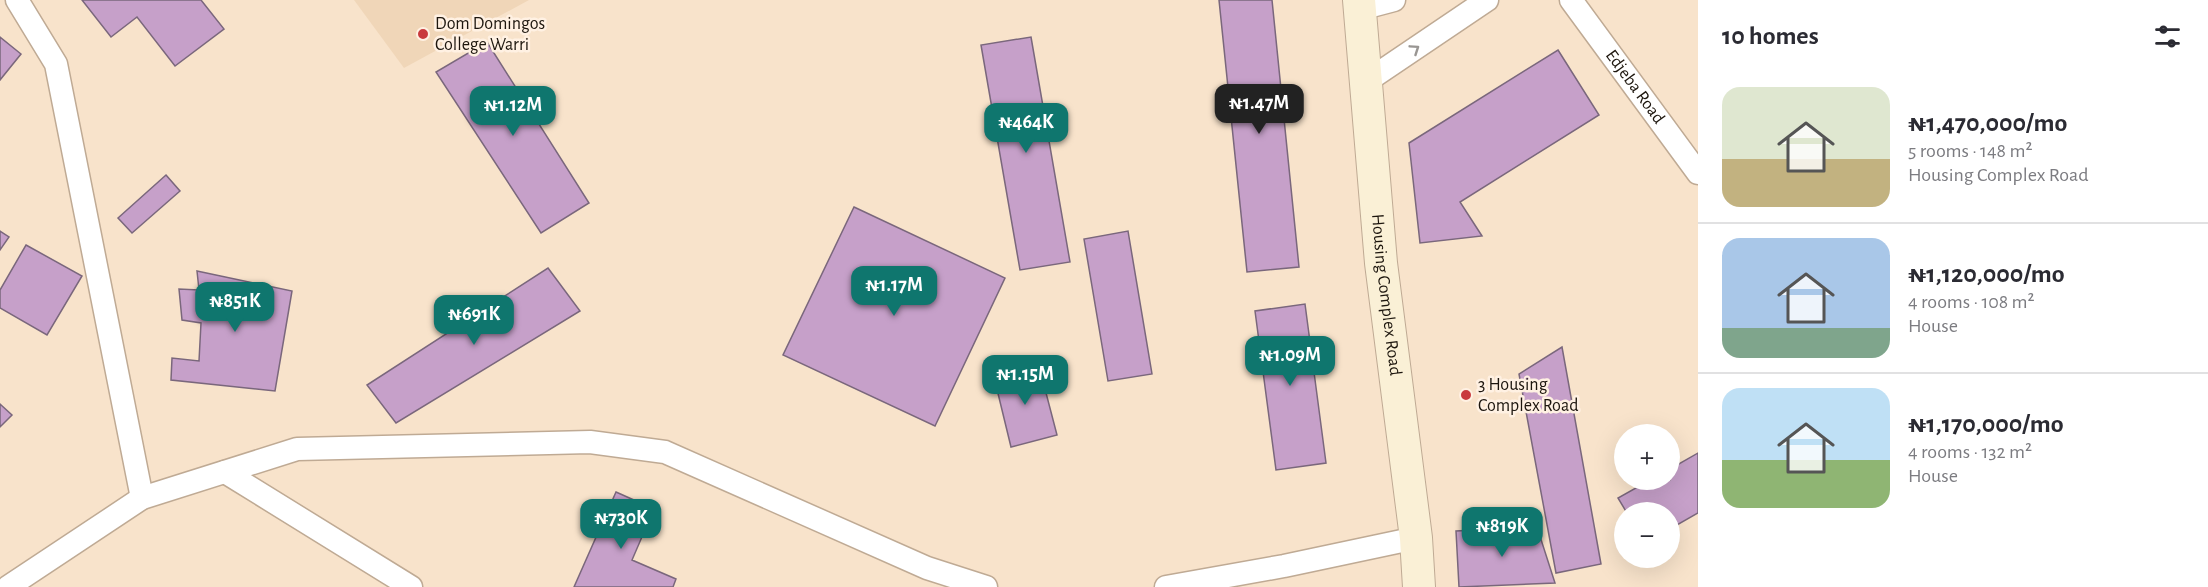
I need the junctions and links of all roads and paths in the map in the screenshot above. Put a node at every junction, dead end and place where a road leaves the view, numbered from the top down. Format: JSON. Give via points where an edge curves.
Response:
{"nodes":[{"id":1,"x":17,"y":0,"type":"edge"},
{"id":2,"x":1394,"y":0,"type":"edge"},
{"id":3,"x":1486,"y":0,"type":"edge"},
{"id":4,"x":1571,"y":0,"type":"edge"},
{"id":5,"x":1359,"y":4,"type":"edge"},
{"id":6,"x":1367,"y":81,"type":"junction"},
{"id":7,"x":1698,"y":173,"type":"edge"},
{"id":8,"x":225,"y":472,"type":"junction"},
{"id":9,"x":142,"y":498,"type":"junction"},
{"id":10,"x":1416,"y":538,"type":"junction"},
{"id":11,"x":8,"y":587,"type":"edge"},
{"id":12,"x":411,"y":587,"type":"edge"},
{"id":13,"x":986,"y":587,"type":"edge"},
{"id":14,"x":1166,"y":587,"type":"edge"},
{"id":15,"x":1419,"y":587,"type":"edge"}],
"edges":[{"from":1,"to":9,"type":"street","via":[[57,64]]},
{"from":2,"to":5,"type":"street"},
{"from":6,"to":3,"type":"street","one_way":true},
{"from":4,"to":7,"type":"street","name":"Edjeba Road"},
{"from":5,"to":6,"type":"street","name":"Housing Complex Road"},
{"from":6,"to":10,"type":"street","name":"Housing Complex Road","via":[[1381,263]]},
{"from":8,"to":9,"type":"street"},
{"from":8,"to":12,"type":"street"},
{"from":8,"to":13,"type":"street","via":[[297,448],[590,442],[665,452],[927,568]]},
{"from":9,"to":11,"type":"street"},
{"from":10,"to":14,"type":"street"},
{"from":10,"to":15,"type":"street","name":"Housing Complex Road"}]}
